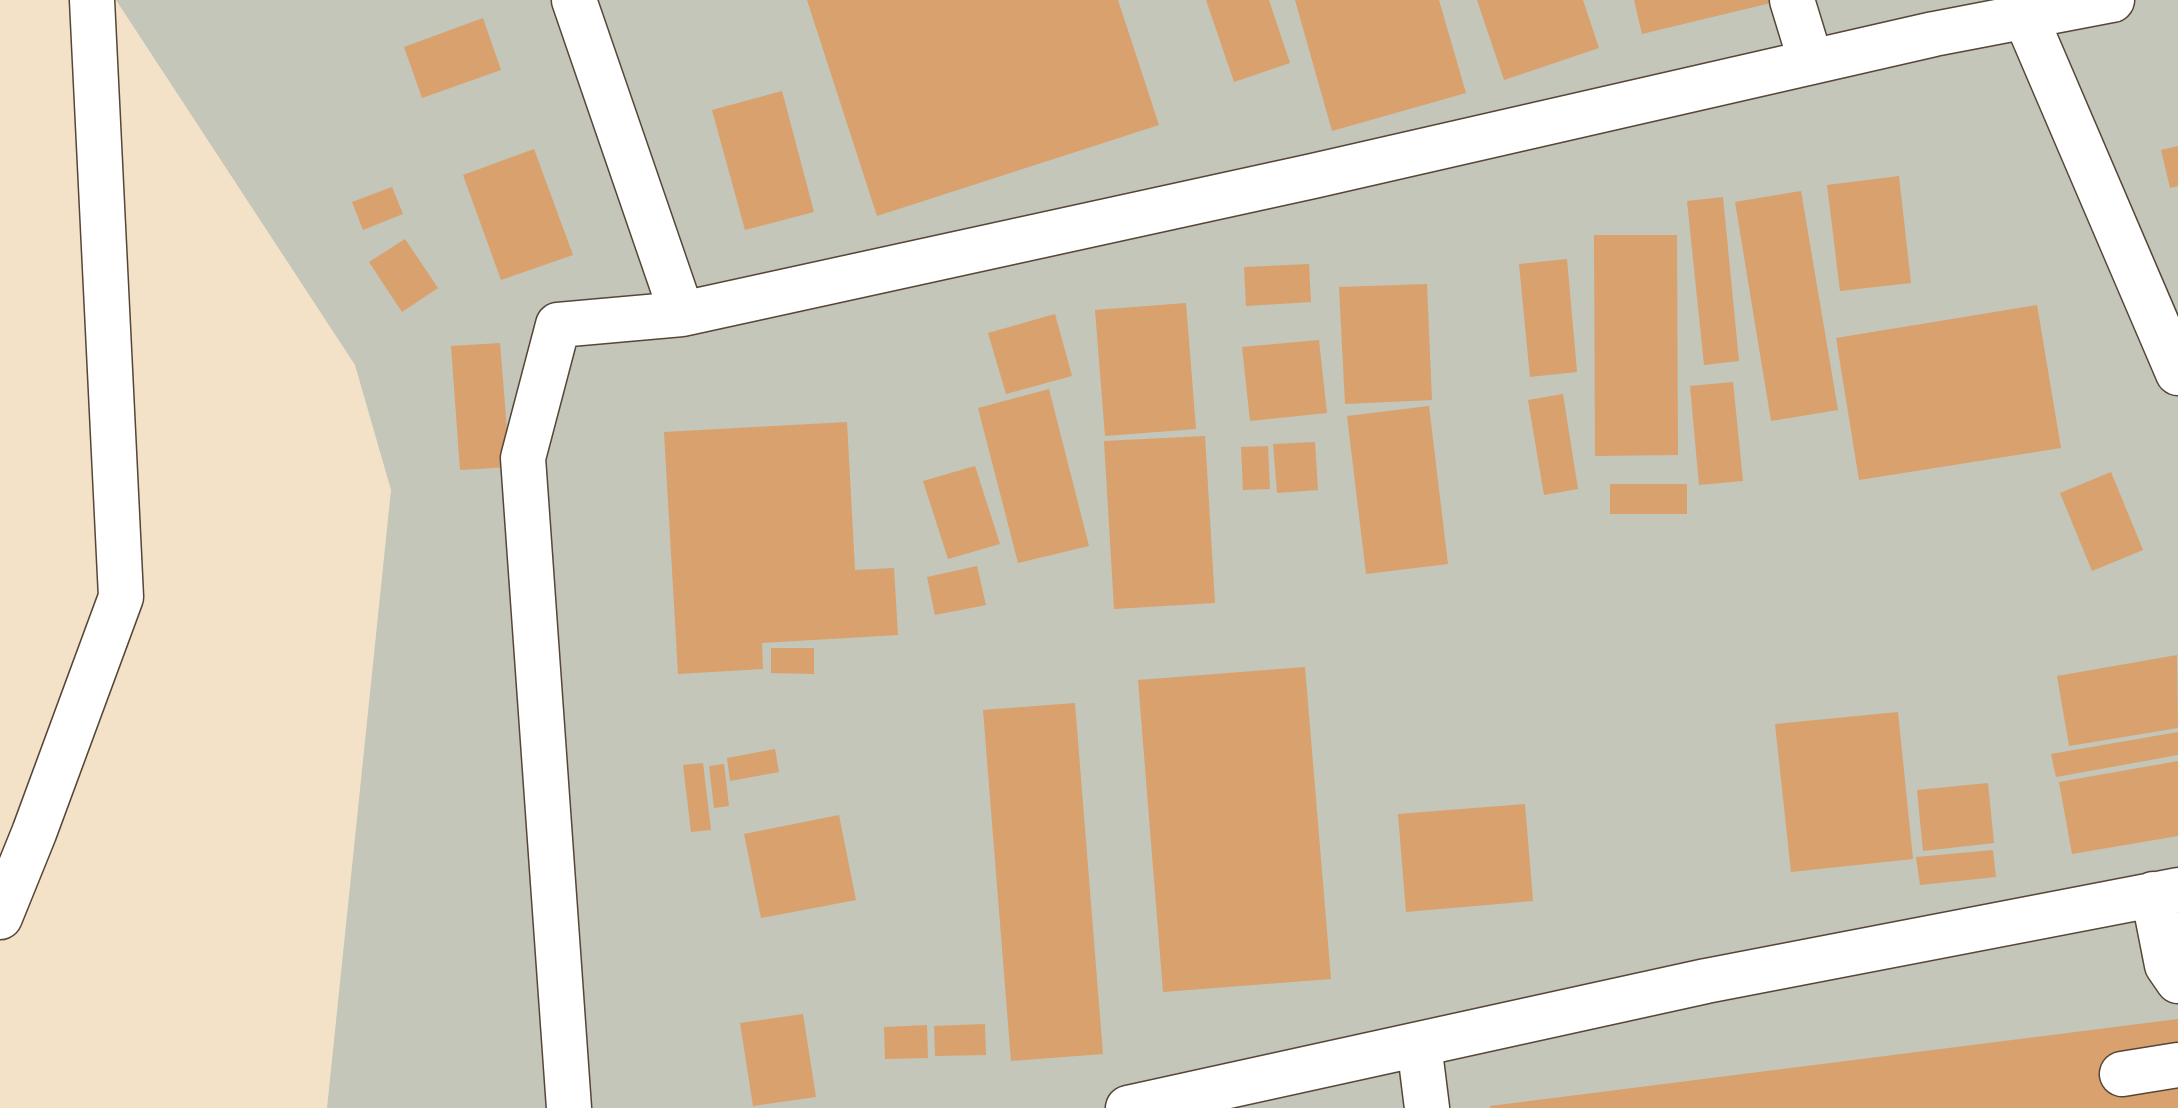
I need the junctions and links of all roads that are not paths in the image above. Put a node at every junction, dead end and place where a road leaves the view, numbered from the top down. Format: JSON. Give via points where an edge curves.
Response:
{"nodes":[{"id":1,"x":92,"y":0,"type":"edge"},
{"id":2,"x":574,"y":0,"type":"edge"},
{"id":3,"x":1792,"y":0,"type":"edge"},
{"id":4,"x":2112,"y":0,"type":"edge"},
{"id":5,"x":2025,"y":16,"type":"junction"},
{"id":6,"x":1811,"y":62,"type":"junction"},
{"id":7,"x":682,"y":314,"type":"junction"},
{"id":8,"x":2178,"y":373,"type":"edge"},
{"id":9,"x":2166,"y":892,"type":"edge"},
{"id":10,"x":0,"y":917,"type":"edge"},
{"id":11,"x":2178,"y":981,"type":"edge"},
{"id":12,"x":1419,"y":1044,"type":"junction"},
{"id":13,"x":2178,"y":1065,"type":"edge"},
{"id":14,"x":2122,"y":1074,"type":"dead end"},
{"id":15,"x":569,"y":1108,"type":"edge"},
{"id":16,"x":1128,"y":1108,"type":"edge"},
{"id":17,"x":1427,"y":1108,"type":"edge"}],
"edges":[{"from":1,"to":10,"type":"street","via":[[121,597]]},
{"from":2,"to":7,"type":"street"},
{"from":3,"to":6,"type":"street"},
{"from":4,"to":5,"type":"street"},
{"from":5,"to":6,"type":"street"},
{"from":5,"to":8,"type":"street"},
{"from":6,"to":7,"type":"street"},
{"from":7,"to":15,"type":"street","via":[[558,325],[523,458]]},
{"from":9,"to":11,"type":"street","via":[[2167,965]]},
{"from":9,"to":12,"type":"street","via":[[1706,981]]},
{"from":12,"to":16,"type":"street"},
{"from":12,"to":17,"type":"street"},
{"from":13,"to":14,"type":"street"}]}
